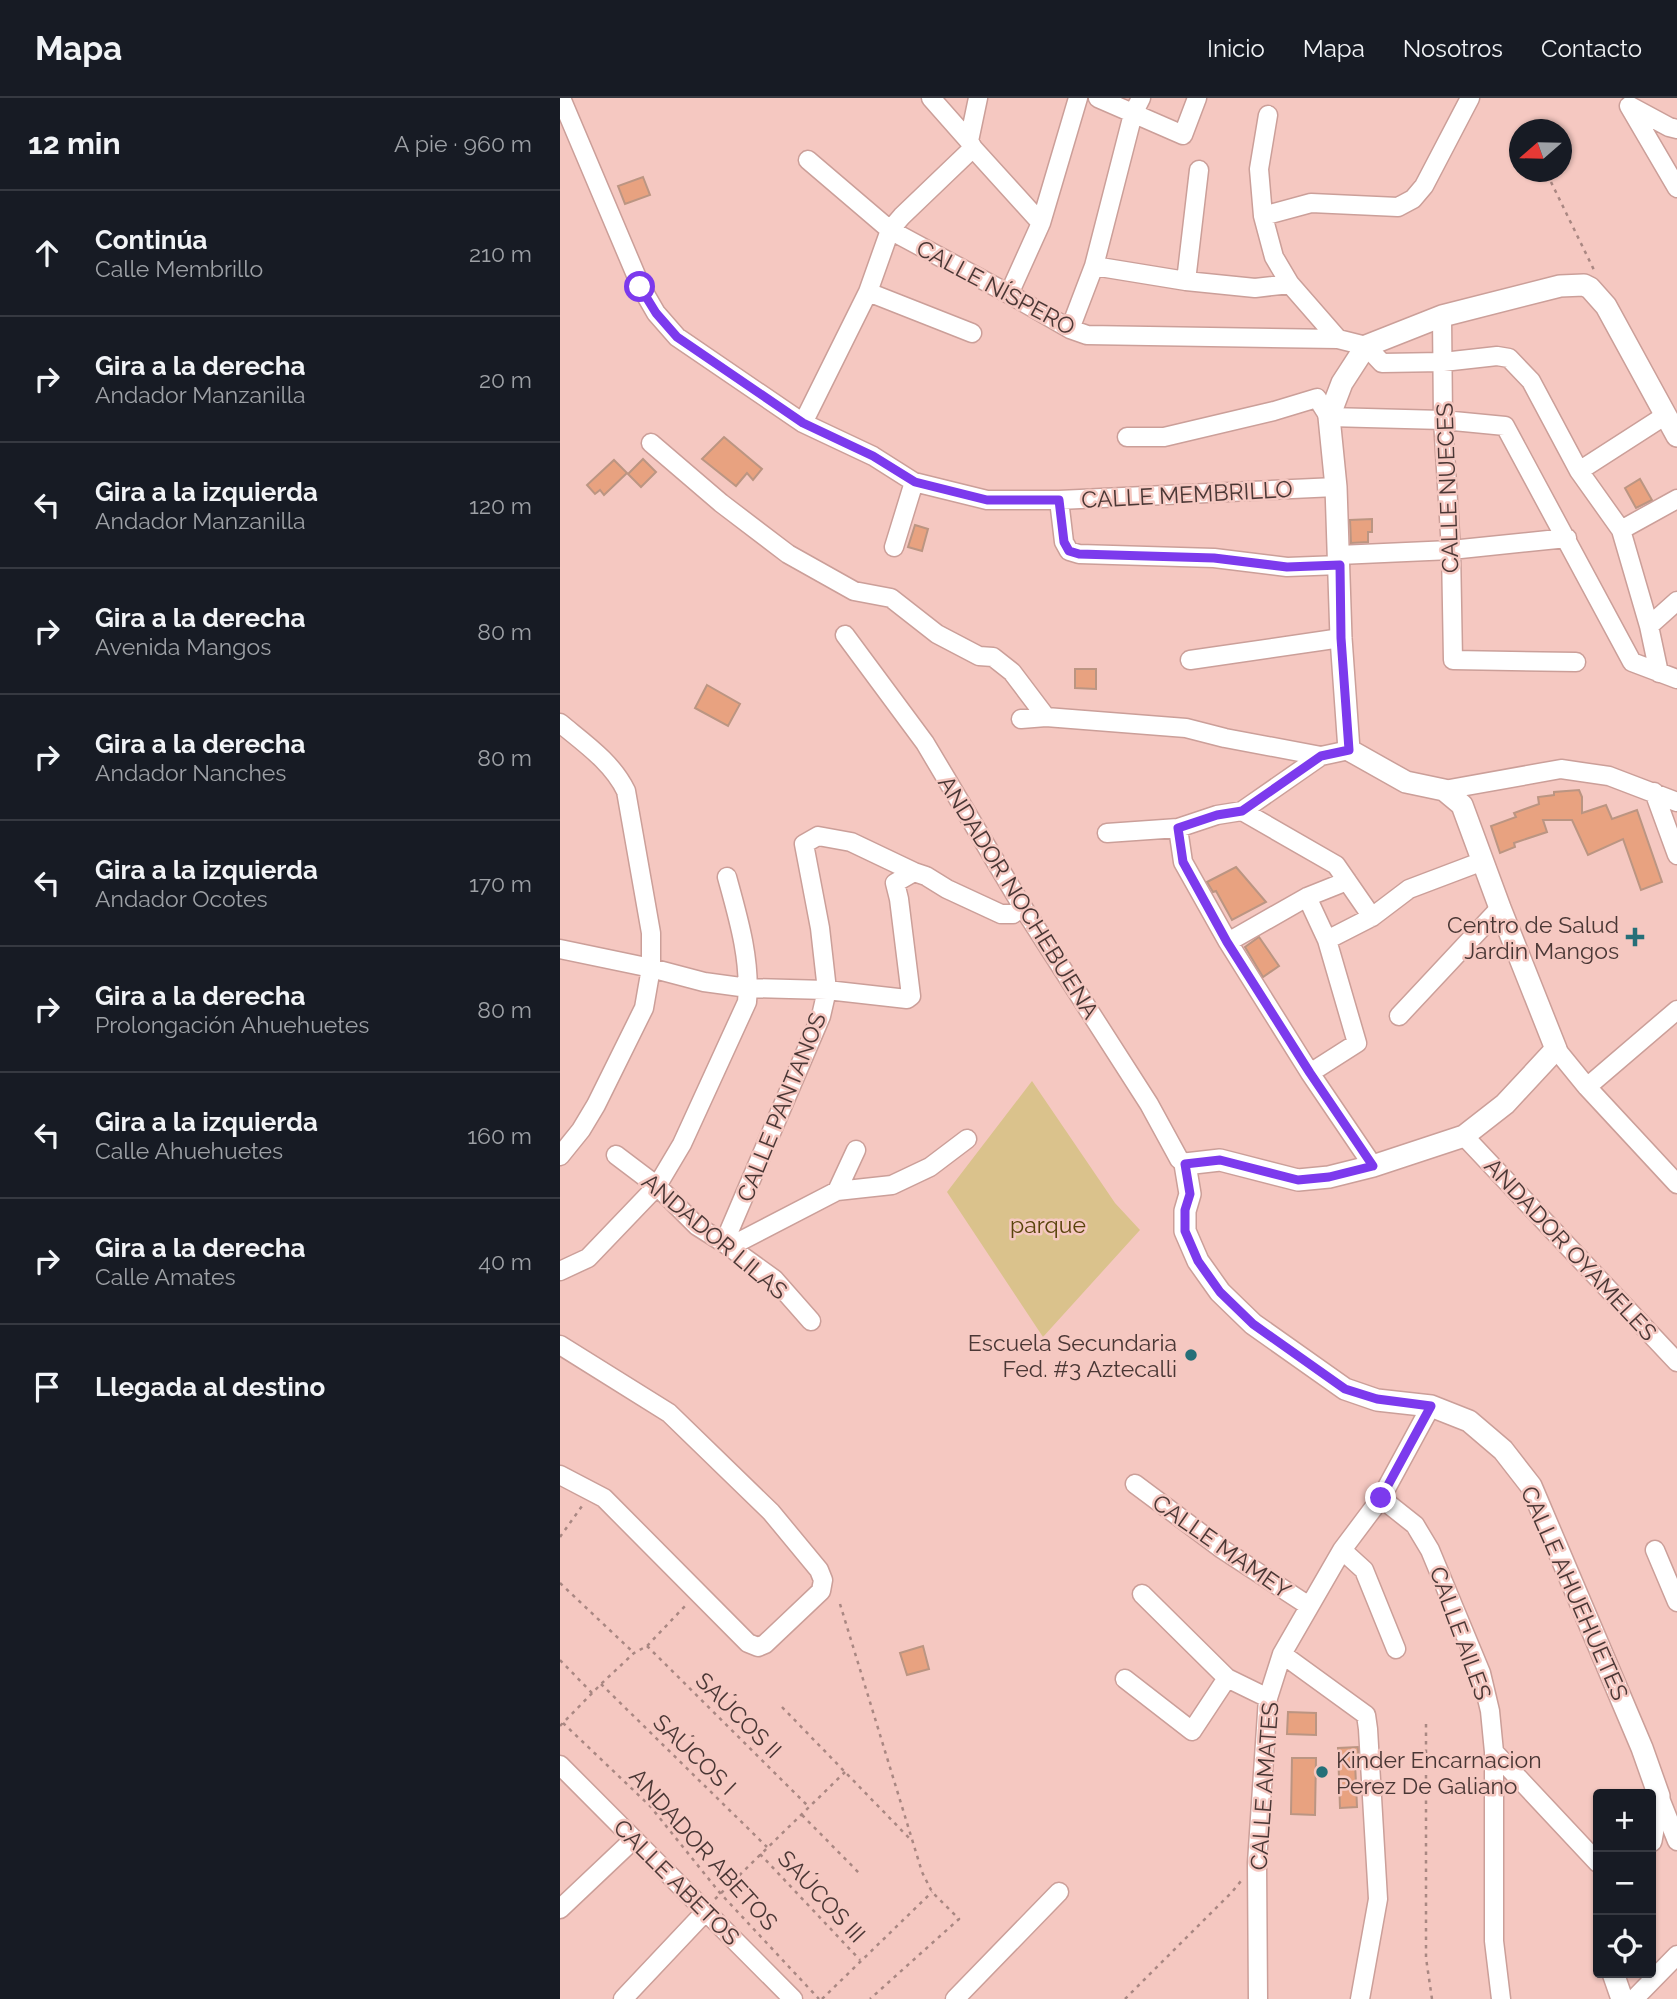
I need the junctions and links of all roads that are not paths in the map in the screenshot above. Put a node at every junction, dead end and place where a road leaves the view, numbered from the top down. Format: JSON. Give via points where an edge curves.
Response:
{"nodes":[{"id":1,"x":561,"y":98,"type":"edge"},
{"id":2,"x":978,"y":98,"type":"edge"},
{"id":3,"x":1077,"y":98,"type":"edge"},
{"id":4,"x":1098,"y":98,"type":"edge"},
{"id":5,"x":1197,"y":98,"type":"edge"},
{"id":6,"x":1470,"y":98,"type":"edge"},
{"id":7,"x":932,"y":99,"type":"edge"},
{"id":8,"x":1625,"y":102,"type":"edge"},
{"id":9,"x":1137,"y":106,"type":"edge"},
{"id":10,"x":1268,"y":115,"type":"dead end"},
{"id":11,"x":1677,"y":129,"type":"edge"},
{"id":12,"x":971,"y":144,"type":"junction"},
{"id":13,"x":808,"y":160,"type":"dead end"},
{"id":14,"x":1199,"y":170,"type":"dead end"},
{"id":15,"x":1677,"y":188,"type":"edge"},
{"id":16,"x":1263,"y":216,"type":"junction"},
{"id":17,"x":1041,"y":223,"type":"junction"},
{"id":18,"x":890,"y":230,"type":"junction"},
{"id":19,"x":1094,"y":266,"type":"junction"},
{"id":20,"x":1186,"y":282,"type":"junction"},
{"id":21,"x":1290,"y":284,"type":"junction"},
{"id":22,"x":869,"y":292,"type":"junction"},
{"id":23,"x":1009,"y":294,"type":"junction"},
{"id":24,"x":1442,"y":316,"type":"junction"},
{"id":25,"x":1070,"y":329,"type":"junction"},
{"id":26,"x":972,"y":333,"type":"dead end"},
{"id":27,"x":1338,"y":339,"type":"junction"},
{"id":28,"x":1366,"y":346,"type":"junction"},
{"id":29,"x":1443,"y":362,"type":"junction"},
{"id":30,"x":1666,"y":415,"type":"junction"},
{"id":31,"x":1329,"y":417,"type":"junction"},
{"id":32,"x":1443,"y":420,"type":"junction"},
{"id":33,"x":803,"y":423,"type":"junction"},
{"id":34,"x":1677,"y":436,"type":"edge"},
{"id":35,"x":1127,"y":437,"type":"dead end"},
{"id":36,"x":651,"y":443,"type":"dead end"},
{"id":37,"x":1579,"y":471,"type":"junction"},
{"id":38,"x":915,"y":482,"type":"junction"},
{"id":39,"x":1336,"y":487,"type":"junction"},
{"id":40,"x":1677,"y":499,"type":"edge"},
{"id":41,"x":1059,"y":500,"type":"junction"},
{"id":42,"x":1621,"y":530,"type":"junction"},
{"id":43,"x":1567,"y":538,"type":"junction"},
{"id":44,"x":894,"y":547,"type":"dead end"},
{"id":45,"x":1451,"y":550,"type":"junction"},
{"id":46,"x":1339,"y":560,"type":"junction"},
{"id":47,"x":1677,"y":601,"type":"edge"},
{"id":48,"x":1649,"y":626,"type":"junction"},
{"id":49,"x":845,"y":635,"type":"dead end"},
{"id":50,"x":1341,"y":638,"type":"junction"},
{"id":51,"x":1189,"y":660,"type":"dead end"},
{"id":52,"x":1576,"y":662,"type":"dead end"},
{"id":53,"x":1659,"y":673,"type":"junction"},
{"id":54,"x":1677,"y":679,"type":"edge"},
{"id":55,"x":1046,"y":717,"type":"junction"},
{"id":56,"x":1021,"y":719,"type":"dead end"},
{"id":57,"x":560,"y":723,"type":"edge"},
{"id":58,"x":1349,"y":750,"type":"junction"},
{"id":59,"x":1321,"y":756,"type":"junction"},
{"id":60,"x":1444,"y":790,"type":"junction"},
{"id":61,"x":1654,"y":792,"type":"junction"},
{"id":62,"x":1677,"y":802,"type":"edge"},
{"id":63,"x":1242,"y":811,"type":"junction"},
{"id":64,"x":1178,"y":828,"type":"junction"},
{"id":65,"x":1107,"y":833,"type":"dead end"},
{"id":66,"x":1677,"y":855,"type":"edge"},
{"id":67,"x":1483,"y":862,"type":"junction"},
{"id":68,"x":914,"y":872,"type":"junction"},
{"id":69,"x":727,"y":877,"type":"dead end"},
{"id":70,"x":1347,"y":881,"type":"junction"},
{"id":71,"x":1307,"y":897,"type":"junction"},
{"id":72,"x":1022,"y":906,"type":"junction"},
{"id":73,"x":1500,"y":908,"type":"junction"},
{"id":74,"x":1372,"y":917,"type":"junction"},
{"id":75,"x":1327,"y":940,"type":"junction"},
{"id":76,"x":1227,"y":942,"type":"junction"},
{"id":77,"x":560,"y":949,"type":"edge"},
{"id":78,"x":652,"y":968,"type":"junction"},
{"id":79,"x":748,"y":988,"type":"junction"},
{"id":80,"x":827,"y":990,"type":"junction"},
{"id":81,"x":1399,"y":1016,"type":"dead end"},
{"id":82,"x":1675,"y":1017,"type":"edge"},
{"id":83,"x":1556,"y":1049,"type":"junction"},
{"id":84,"x":1310,"y":1073,"type":"junction"},
{"id":85,"x":1587,"y":1087,"type":"junction"},
{"id":86,"x":1464,"y":1136,"type":"junction"},
{"id":87,"x":967,"y":1139,"type":"dead end"},
{"id":88,"x":856,"y":1150,"type":"dead end"},
{"id":89,"x":616,"y":1155,"type":"dead end"},
{"id":90,"x":560,"y":1156,"type":"edge"},
{"id":91,"x":1185,"y":1164,"type":"junction"},
{"id":92,"x":1373,"y":1166,"type":"junction"},
{"id":93,"x":1677,"y":1184,"type":"edge"},
{"id":94,"x":657,"y":1185,"type":"junction"},
{"id":95,"x":837,"y":1191,"type":"junction"},
{"id":96,"x":726,"y":1245,"type":"junction"},
{"id":97,"x":560,"y":1271,"type":"edge"},
{"id":98,"x":811,"y":1321,"type":"dead end"},
{"id":99,"x":560,"y":1345,"type":"edge"},
{"id":100,"x":1677,"y":1362,"type":"edge"},
{"id":101,"x":1431,"y":1406,"type":"junction"},
{"id":102,"x":560,"y":1475,"type":"edge"},
{"id":103,"x":1135,"y":1484,"type":"dead end"},
{"id":104,"x":1381,"y":1498,"type":"junction"},
{"id":105,"x":1342,"y":1550,"type":"junction"},
{"id":106,"x":1655,"y":1550,"type":"dead end"},
{"id":107,"x":1142,"y":1594,"type":"dead end"},
{"id":108,"x":1677,"y":1602,"type":"edge"},
{"id":109,"x":1309,"y":1606,"type":"junction"},
{"id":110,"x":1396,"y":1648,"type":"dead end"},
{"id":111,"x":1282,"y":1654,"type":"junction"},
{"id":112,"x":1227,"y":1678,"type":"junction"},
{"id":113,"x":1125,"y":1679,"type":"dead end"},
{"id":114,"x":1268,"y":1698,"type":"junction"},
{"id":115,"x":1494,"y":1752,"type":"junction"},
{"id":116,"x":560,"y":1765,"type":"edge"},
{"id":117,"x":1659,"y":1796,"type":"junction"},
{"id":118,"x":1656,"y":1813,"type":"edge"},
{"id":119,"x":634,"y":1839,"type":"junction"},
{"id":120,"x":1677,"y":1841,"type":"edge"},
{"id":121,"x":1593,"y":1858,"type":"edge"},
{"id":122,"x":1059,"y":1892,"type":"dead end"},
{"id":123,"x":560,"y":1909,"type":"edge"},
{"id":124,"x":706,"y":1911,"type":"junction"},
{"id":125,"x":1677,"y":1955,"type":"edge"},
{"id":126,"x":1615,"y":1978,"type":"edge"},
{"id":127,"x":623,"y":1999,"type":"edge"},
{"id":128,"x":793,"y":1999,"type":"edge"},
{"id":129,"x":955,"y":1999,"type":"edge"},
{"id":130,"x":1258,"y":1999,"type":"edge"},
{"id":131,"x":1360,"y":1999,"type":"edge"},
{"id":132,"x":1501,"y":1999,"type":"edge"},
{"id":133,"x":1622,"y":1999,"type":"edge"},
{"id":134,"x":1634,"y":1999,"type":"edge"}],
"edges":[{"from":1,"to":33,"type":"street","name":"CALLE MEMBRILLO","via":[[640,287],[656,313],[677,337]]},
{"from":2,"to":12,"type":"street"},
{"from":3,"to":17,"type":"street"},
{"from":4,"to":9,"type":"street"},
{"from":5,"to":9,"type":"street","via":[[1183,135]]},
{"from":6,"to":16,"type":"street","via":[[1413,200],[1398,208],[1311,203]]},
{"from":7,"to":12,"type":"street"},
{"from":8,"to":11,"type":"street"},
{"from":8,"to":15,"type":"street"},
{"from":9,"to":19,"type":"street"},
{"from":10,"to":16,"type":"street","via":[[1259,169]]},
{"from":12,"to":17,"type":"street"},
{"from":12,"to":18,"type":"street"},
{"from":13,"to":18,"type":"street","name":"CALLE NÍSPERO"},
{"from":14,"to":20,"type":"street"},
{"from":16,"to":21,"type":"street","via":[[1274,257]]},
{"from":17,"to":23,"type":"street"},
{"from":18,"to":22,"type":"street"},
{"from":18,"to":23,"type":"street","name":"CALLE NÍSPERO"},
{"from":19,"to":20,"type":"street"},
{"from":19,"to":25,"type":"street"},
{"from":20,"to":21,"type":"street","via":[[1255,288]]},
{"from":21,"to":27,"type":"street"},
{"from":22,"to":26,"type":"street"},
{"from":22,"to":33,"type":"street"},
{"from":23,"to":25,"type":"street","name":"CALLE NÍSPERO"},
{"from":24,"to":28,"type":"main road"},
{"from":24,"to":29,"type":"street","name":"CALLE NUECES"},
{"from":24,"to":30,"type":"main road","via":[[1560,286],[1584,285],[1606,306]]},
{"from":25,"to":27,"type":"street","name":"CALLE NÍSPERO","via":[[1087,335]]},
{"from":27,"to":28,"type":"street","name":"CALLE NÍSPERO"},
{"from":28,"to":29,"type":"street","name":"CALLE NÍSPERO","via":[[1382,363]]},
{"from":28,"to":31,"type":"main road","via":[[1342,383]]},
{"from":29,"to":32,"type":"street","name":"CALLE NUECES"},
{"from":29,"to":37,"type":"street","name":"CALLE NÍSPERO","via":[[1509,358],[1531,381]]},
{"from":30,"to":34,"type":"main road"},
{"from":30,"to":37,"type":"street"},
{"from":31,"to":32,"type":"street"},
{"from":31,"to":35,"type":"street","via":[[1317,398],[1164,437]]},
{"from":31,"to":39,"type":"main road"},
{"from":32,"to":43,"type":"street","via":[[1506,426]]},
{"from":32,"to":45,"type":"street","name":"CALLE NUECES"},
{"from":33,"to":38,"type":"street","name":"CALLE MEMBRILLO"},
{"from":36,"to":55,"type":"street","via":[[788,554],[854,591],[891,598],[937,634],[979,656],[993,657],[1012,673]]},
{"from":37,"to":42,"type":"street","name":"CALLE NÍSPERO"},
{"from":38,"to":41,"type":"street","name":"CALLE MEMBRILLO","via":[[987,500]]},
{"from":38,"to":44,"type":"street"},
{"from":39,"to":41,"type":"street","name":"CALLE MEMBRILLO"},
{"from":39,"to":46,"type":"main road"},
{"from":40,"to":42,"type":"street"},
{"from":41,"to":46,"type":"street","via":[[1064,542],[1069,551],[1079,554],[1214,558],[1287,567]]},
{"from":42,"to":48,"type":"street","name":"CALLE NÍSPERO"},
{"from":43,"to":45,"type":"street"},
{"from":43,"to":53,"type":"street","via":[[1632,662]]},
{"from":45,"to":46,"type":"street"},
{"from":45,"to":52,"type":"street","name":"CALLE NUECES","via":[[1453,660]]},
{"from":46,"to":50,"type":"main road"},
{"from":47,"to":48,"type":"street"},
{"from":48,"to":53,"type":"street","name":"CALLE NÍSPERO"},
{"from":49,"to":72,"type":"street","name":"ANDADOR NOCHEBUENA","via":[[925,743]]},
{"from":50,"to":51,"type":"street"},
{"from":50,"to":58,"type":"main road"},
{"from":53,"to":54,"type":"street"},
{"from":55,"to":56,"type":"street"},
{"from":55,"to":59,"type":"street","via":[[1186,728]]},
{"from":57,"to":78,"type":"street","via":[[606,763],[626,790],[651,933]]},
{"from":58,"to":59,"type":"street"},
{"from":58,"to":60,"type":"main road","via":[[1406,782]]},
{"from":59,"to":63,"type":"street"},
{"from":60,"to":61,"type":"street","via":[[1561,769],[1609,776]]},
{"from":60,"to":67,"type":"main road","via":[[1462,805]]},
{"from":61,"to":62,"type":"street"},
{"from":61,"to":66,"type":"street"},
{"from":63,"to":64,"type":"street"},
{"from":63,"to":70,"type":"street","via":[[1336,865]]},
{"from":64,"to":65,"type":"street"},
{"from":64,"to":76,"type":"street","via":[[1183,862]]},
{"from":67,"to":73,"type":"main road"},
{"from":67,"to":74,"type":"street","via":[[1409,889]]},
{"from":68,"to":72,"type":"street","via":[[1000,914],[1013,914]]},
{"from":68,"to":80,"type":"street","via":[[895,883],[911,996]]},
{"from":68,"to":80,"type":"street","name":"CALLE PANTANOS","via":[[851,842],[818,836],[804,844]]},
{"from":69,"to":79,"type":"street","via":[[742,930]]},
{"from":70,"to":71,"type":"street"},
{"from":70,"to":74,"type":"street"},
{"from":71,"to":75,"type":"street"},
{"from":71,"to":76,"type":"street"},
{"from":72,"to":91,"type":"street","name":"ANDADOR NOCHEBUENA"},
{"from":73,"to":81,"type":"street"},
{"from":73,"to":83,"type":"main road"},
{"from":74,"to":75,"type":"street"},
{"from":75,"to":84,"type":"street","via":[[1357,1043]]},
{"from":76,"to":84,"type":"street"},
{"from":77,"to":78,"type":"street"},
{"from":78,"to":79,"type":"street"},
{"from":78,"to":90,"type":"street","via":[[644,1008],[596,1105]]},
{"from":79,"to":80,"type":"street"},
{"from":79,"to":94,"type":"street","via":[[747,1002],[682,1144]]},
{"from":80,"to":96,"type":"street","name":"CALLE PANTANOS","via":[[821,1016]]},
{"from":82,"to":85,"type":"street"},
{"from":83,"to":85,"type":"street"},
{"from":83,"to":86,"type":"main road","via":[[1505,1104]]},
{"from":84,"to":92,"type":"street"},
{"from":85,"to":93,"type":"street"},
{"from":86,"to":92,"type":"main road"},
{"from":86,"to":100,"type":"street","name":"ANDADOR OYAMELES"},
{"from":87,"to":95,"type":"street","via":[[930,1167],[892,1185]]},
{"from":88,"to":95,"type":"street"},
{"from":89,"to":94,"type":"street","name":"ANDADOR LILAS"},
{"from":91,"to":92,"type":"main road","via":[[1220,1160],[1298,1180]]},
{"from":91,"to":101,"type":"main road","name":"CALLE AHUEHUETES","via":[[1190,1194],[1185,1231],[1198,1261],[1220,1292],[1253,1324],[1345,1389],[1377,1399]]},
{"from":94,"to":96,"type":"street","name":"ANDADOR LILAS","via":[[697,1226]]},
{"from":94,"to":97,"type":"street","via":[[588,1258]]},
{"from":95,"to":96,"type":"street"},
{"from":96,"to":98,"type":"street","name":"ANDADOR LILAS","via":[[774,1279]]},
{"from":99,"to":102,"type":"street","via":[[669,1413],[771,1512],[820,1570],[821,1591],[765,1644],[748,1643],[604,1498]]},
{"from":101,"to":104,"type":"street","name":"CALLE AMATES"},
{"from":101,"to":117,"type":"main road","name":"CALLE AHUEHUETES","via":[[1469,1421],[1503,1450],[1531,1486]]},
{"from":103,"to":109,"type":"street","name":"CALLE MAMEY"},
{"from":104,"to":105,"type":"street","name":"CALLE AMATES"},
{"from":104,"to":115,"type":"street","name":"CALLE AILES","via":[[1415,1525],[1430,1550],[1481,1673]]},
{"from":105,"to":109,"type":"street","name":"CALLE AMATES"},
{"from":105,"to":110,"type":"street","via":[[1364,1570]]},
{"from":106,"to":108,"type":"street"},
{"from":107,"to":112,"type":"street"},
{"from":109,"to":111,"type":"street","name":"CALLE AMATES"},
{"from":111,"to":114,"type":"street","name":"CALLE AMATES"},
{"from":111,"to":131,"type":"street","via":[[1366,1715],[1378,1899]]},
{"from":112,"to":113,"type":"street","via":[[1192,1731]]},
{"from":112,"to":114,"type":"street"},
{"from":114,"to":130,"type":"street","name":"CALLE AMATES","via":[[1257,1863]]},
{"from":115,"to":121,"type":"street"},
{"from":115,"to":132,"type":"street","name":"CALLE AILES","via":[[1494,1941]]},
{"from":116,"to":119,"type":"street","name":"CALLE ABETOS"},
{"from":117,"to":118,"type":"main road","name":"CALLE AHUEHUETES"},
{"from":117,"to":120,"type":"street"},
{"from":119,"to":123,"type":"street"},
{"from":119,"to":124,"type":"street","name":"CALLE ABETOS"},
{"from":122,"to":129,"type":"street"},
{"from":124,"to":127,"type":"street"},
{"from":124,"to":128,"type":"street","name":"CALLE ABETOS"},
{"from":125,"to":134,"type":"street"},
{"from":126,"to":133,"type":"main road"}]}
